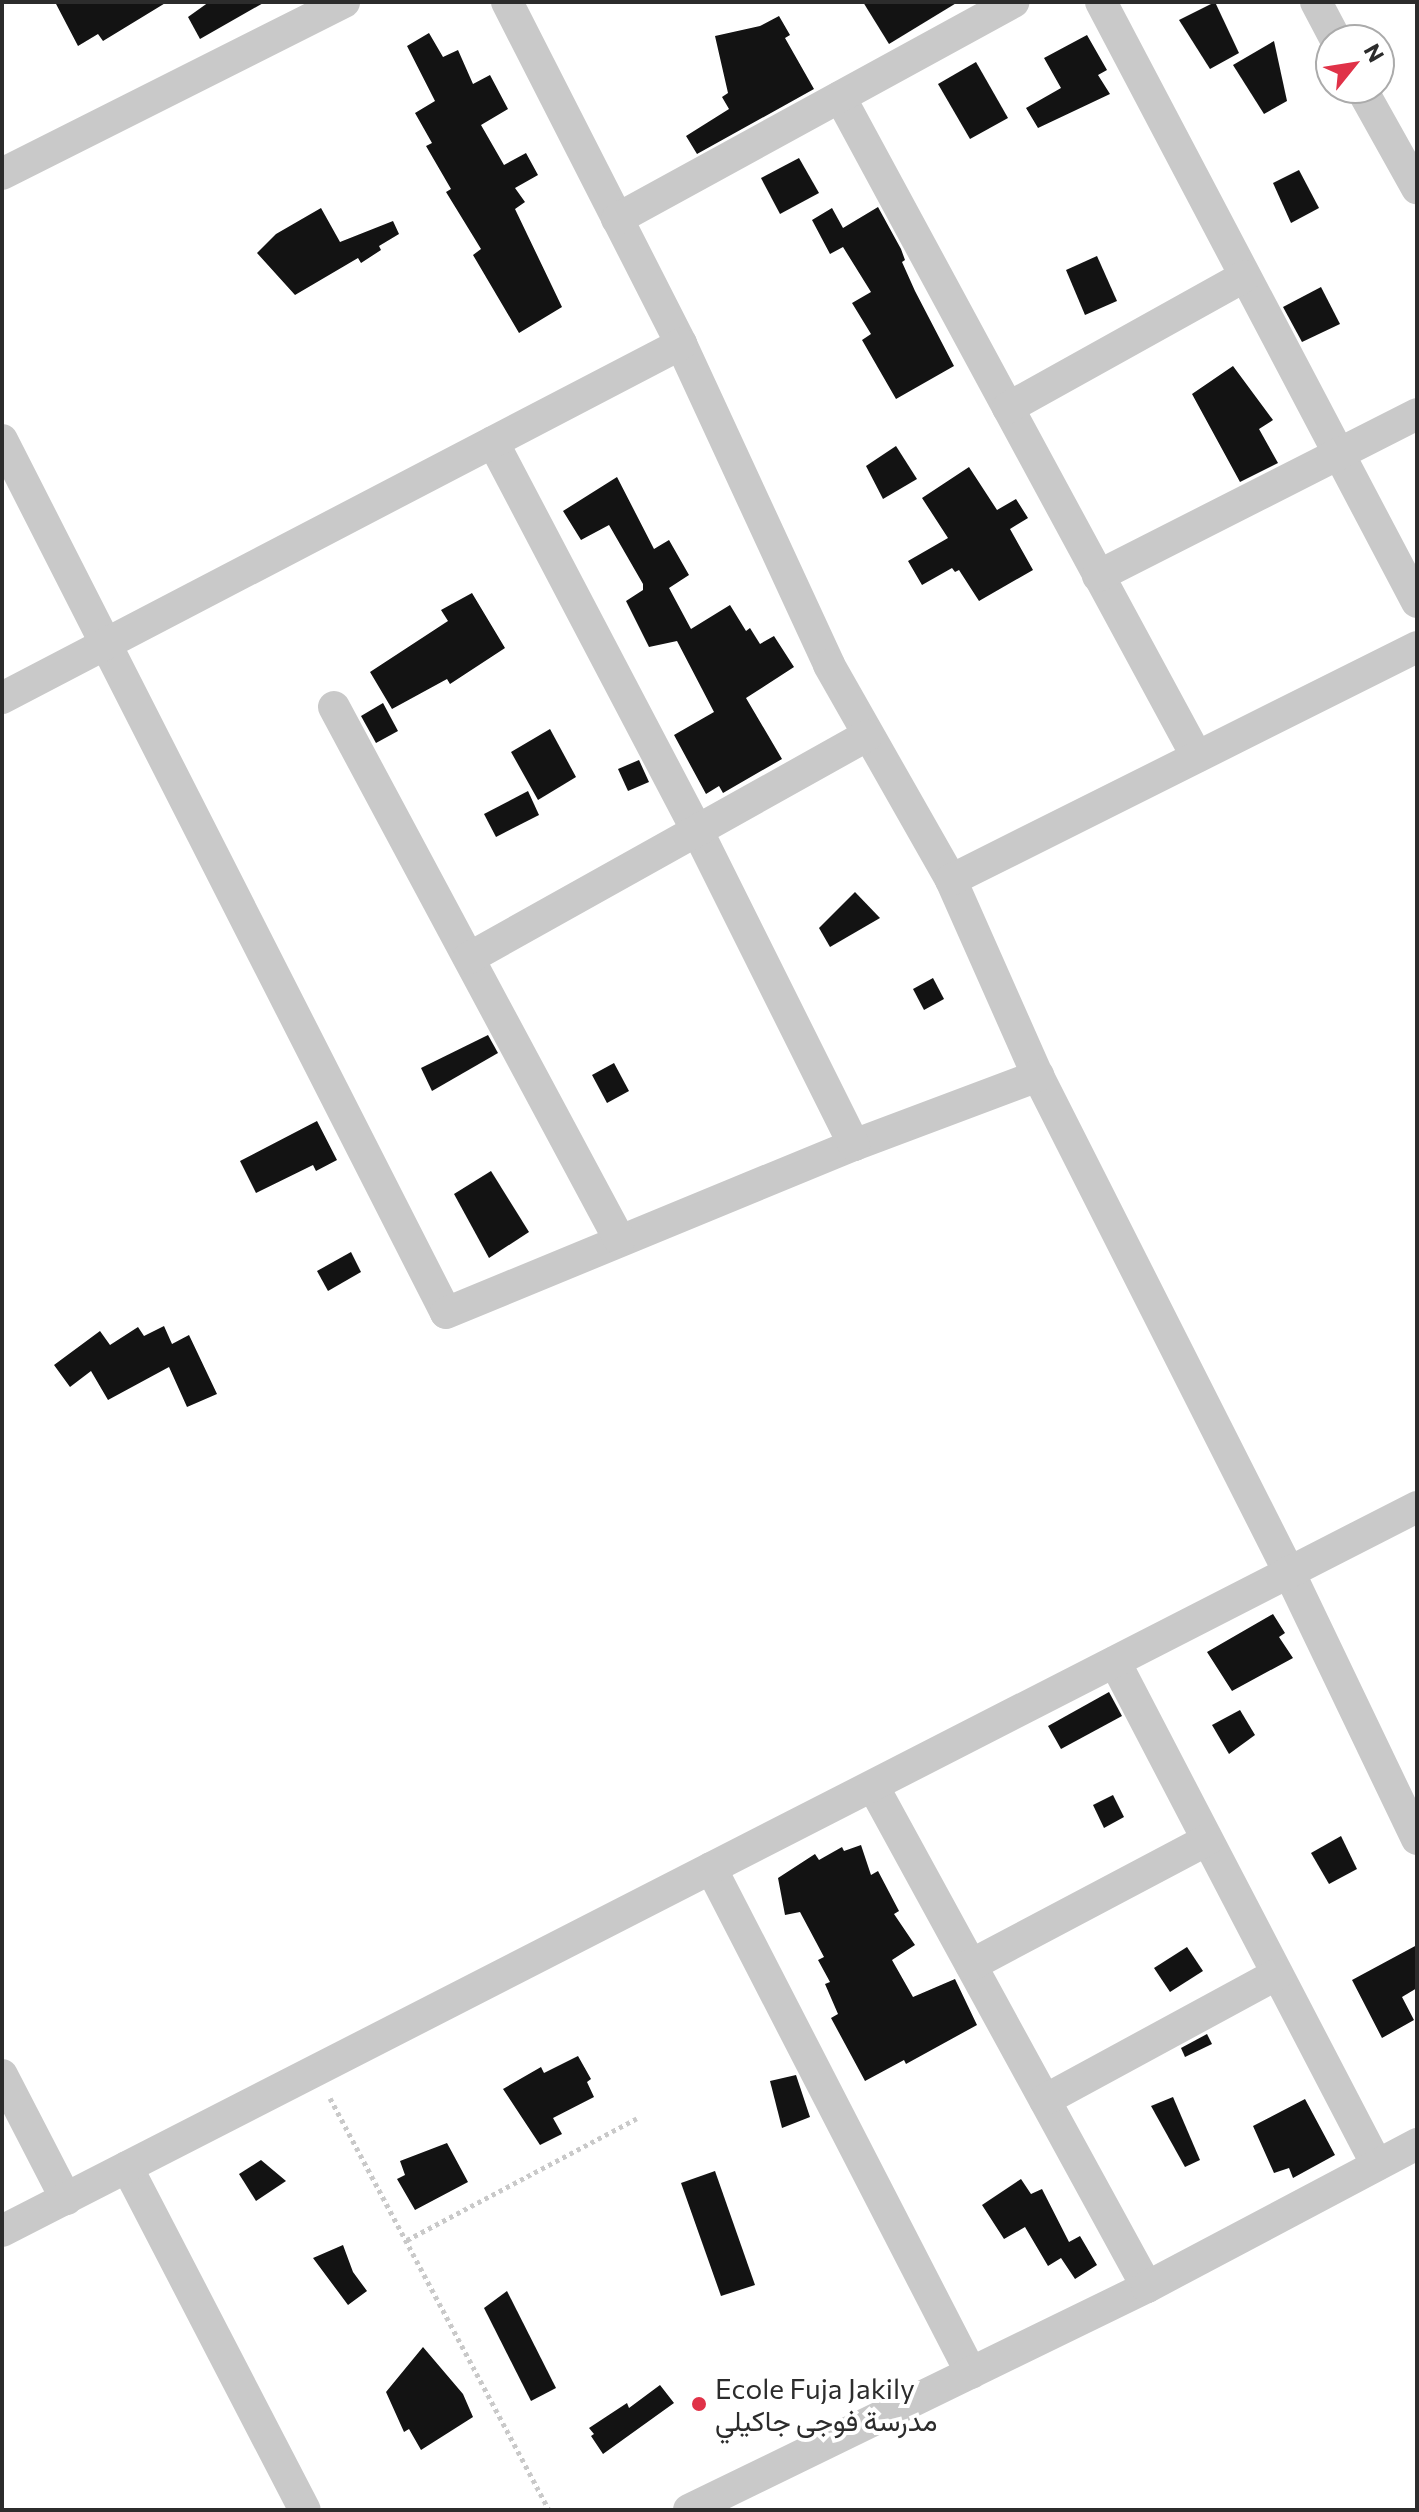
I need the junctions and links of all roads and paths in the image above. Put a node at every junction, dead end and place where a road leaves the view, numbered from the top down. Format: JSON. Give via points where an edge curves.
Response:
{"nodes":[{"id":1,"x":344,"y":2,"type":"edge"},
{"id":2,"x":1013,"y":2,"type":"edge"},
{"id":3,"x":1101,"y":2,"type":"edge"},
{"id":4,"x":1316,"y":2,"type":"edge"},
{"id":5,"x":513,"y":4,"type":"edge"},
{"id":6,"x":1328,"y":24,"type":"edge"},
{"id":7,"x":840,"y":97,"type":"junction"},
{"id":8,"x":1370,"y":104,"type":"edge"},
{"id":9,"x":2,"y":174,"type":"edge"},
{"id":10,"x":1417,"y":188,"type":"edge"},
{"id":11,"x":617,"y":219,"type":"junction"},
{"id":12,"x":1245,"y":276,"type":"junction"},
{"id":13,"x":681,"y":344,"type":"junction"},
{"id":14,"x":1008,"y":408,"type":"junction"},
{"id":15,"x":1417,"y":414,"type":"edge"},
{"id":16,"x":2,"y":440,"type":"edge"},
{"id":17,"x":493,"y":442,"type":"junction"},
{"id":18,"x":1337,"y":452,"type":"junction"},
{"id":19,"x":1098,"y":576,"type":"junction"},
{"id":20,"x":1417,"y":602,"type":"edge"},
{"id":21,"x":104,"y":645,"type":"junction"},
{"id":22,"x":1417,"y":647,"type":"edge"},
{"id":23,"x":2,"y":698,"type":"edge"},
{"id":24,"x":334,"y":707,"type":"dead end"},
{"id":25,"x":867,"y":736,"type":"junction"},
{"id":26,"x":1197,"y":757,"type":"junction"},
{"id":27,"x":698,"y":832,"type":"junction"},
{"id":28,"x":951,"y":880,"type":"junction"},
{"id":29,"x":469,"y":958,"type":"junction"},
{"id":30,"x":1038,"y":1076,"type":"junction"},
{"id":31,"x":854,"y":1145,"type":"junction"},
{"id":32,"x":619,"y":1239,"type":"junction"},
{"id":33,"x":1417,"y":1507,"type":"edge"},
{"id":34,"x":1289,"y":1572,"type":"junction"},
{"id":35,"x":1115,"y":1662,"type":"junction"},
{"id":36,"x":873,"y":1786,"type":"junction"},
{"id":37,"x":1417,"y":1839,"type":"edge"},
{"id":38,"x":1207,"y":1840,"type":"junction"},
{"id":39,"x":711,"y":1868,"type":"junction"},
{"id":40,"x":971,"y":1965,"type":"junction"},
{"id":41,"x":1277,"y":1974,"type":"junction"},
{"id":42,"x":315,"y":2071,"type":"junction"},
{"id":43,"x":2,"y":2075,"type":"edge"},
{"id":44,"x":1045,"y":2100,"type":"junction"},
{"id":45,"x":637,"y":2118,"type":"dead end"},
{"id":46,"x":1417,"y":2144,"type":"edge"},
{"id":47,"x":1377,"y":2165,"type":"junction"},
{"id":48,"x":127,"y":2167,"type":"junction"},
{"id":49,"x":66,"y":2199,"type":"junction"},
{"id":50,"x":2,"y":2231,"type":"edge"},
{"id":51,"x":407,"y":2240,"type":"junction"},
{"id":52,"x":1147,"y":2287,"type":"junction"},
{"id":53,"x":971,"y":2373,"type":"junction"},
{"id":54,"x":305,"y":2510,"type":"edge"},
{"id":55,"x":549,"y":2510,"type":"edge"},
{"id":56,"x":689,"y":2510,"type":"edge"}],
"edges":[{"from":1,"to":9,"type":"street"},
{"from":2,"to":7,"type":"street"},
{"from":3,"to":12,"type":"street"},
{"from":4,"to":6,"type":"street"},
{"from":5,"to":11,"type":"street"},
{"from":7,"to":11,"type":"street"},
{"from":7,"to":14,"type":"street"},
{"from":8,"to":10,"type":"street"},
{"from":11,"to":13,"type":"street"},
{"from":12,"to":14,"type":"street"},
{"from":12,"to":18,"type":"street"},
{"from":13,"to":17,"type":"street"},
{"from":13,"to":25,"type":"street"},
{"from":14,"to":19,"type":"street"},
{"from":15,"to":18,"type":"street"},
{"from":16,"to":21,"type":"street"},
{"from":17,"to":21,"type":"street"},
{"from":17,"to":27,"type":"street"},
{"from":18,"to":19,"type":"street"},
{"from":18,"to":20,"type":"street"},
{"from":19,"to":26,"type":"street"},
{"from":21,"to":23,"type":"street"},
{"from":21,"to":32,"type":"street","via":[[446,1313]]},
{"from":22,"to":26,"type":"street"},
{"from":24,"to":29,"type":"street"},
{"from":25,"to":27,"type":"street"},
{"from":25,"to":28,"type":"street"},
{"from":26,"to":28,"type":"street"},
{"from":27,"to":29,"type":"street"},
{"from":27,"to":31,"type":"street"},
{"from":28,"to":30,"type":"street"},
{"from":29,"to":32,"type":"street"},
{"from":30,"to":31,"type":"street"},
{"from":30,"to":34,"type":"street"},
{"from":31,"to":32,"type":"street"},
{"from":33,"to":34,"type":"street"},
{"from":34,"to":35,"type":"street"},
{"from":34,"to":37,"type":"street"},
{"from":35,"to":36,"type":"street"},
{"from":35,"to":38,"type":"street"},
{"from":36,"to":39,"type":"street"},
{"from":36,"to":40,"type":"street"},
{"from":38,"to":40,"type":"street"},
{"from":38,"to":41,"type":"street"},
{"from":39,"to":42,"type":"street"},
{"from":39,"to":53,"type":"street"},
{"from":40,"to":44,"type":"street"},
{"from":41,"to":44,"type":"street"},
{"from":41,"to":47,"type":"street"},
{"from":42,"to":48,"type":"street"},
{"from":42,"to":51,"type":"path"},
{"from":43,"to":49,"type":"street"},
{"from":44,"to":52,"type":"street"},
{"from":45,"to":51,"type":"path"},
{"from":46,"to":47,"type":"street"},
{"from":47,"to":52,"type":"street"},
{"from":48,"to":49,"type":"street"},
{"from":48,"to":54,"type":"street"},
{"from":49,"to":50,"type":"street"},
{"from":51,"to":55,"type":"path"},
{"from":52,"to":53,"type":"street"},
{"from":53,"to":56,"type":"street"}]}
